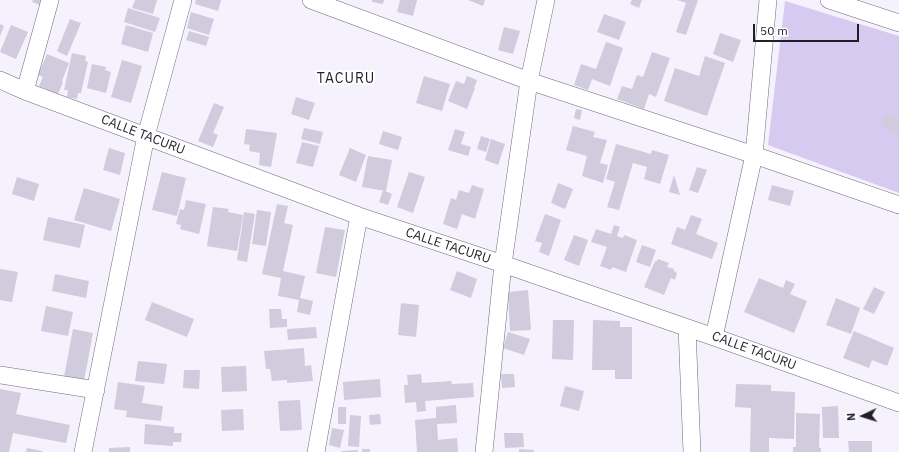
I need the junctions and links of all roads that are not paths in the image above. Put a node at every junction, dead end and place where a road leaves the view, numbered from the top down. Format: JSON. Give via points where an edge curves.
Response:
{"nodes":[{"id":1,"x":50,"y":0,"type":"edge"},
{"id":2,"x":182,"y":0,"type":"edge"},
{"id":3,"x":311,"y":0,"type":"edge"},
{"id":4,"x":546,"y":0,"type":"edge"},
{"id":5,"x":768,"y":0,"type":"edge"},
{"id":6,"x":829,"y":0,"type":"edge"},
{"id":7,"x":899,"y":23,"type":"edge"},
{"id":8,"x":0,"y":80,"type":"edge"},
{"id":9,"x":529,"y":81,"type":"junction"},
{"id":10,"x":25,"y":91,"type":"junction"},
{"id":11,"x":146,"y":136,"type":"junction"},
{"id":12,"x":754,"y":155,"type":"junction"},
{"id":13,"x":899,"y":205,"type":"edge"},
{"id":14,"x":359,"y":216,"type":"junction"},
{"id":15,"x":503,"y":264,"type":"junction"},
{"id":16,"x":687,"y":328,"type":"junction"},
{"id":17,"x":714,"y":337,"type":"junction"},
{"id":18,"x":0,"y":375,"type":"edge"},
{"id":19,"x":96,"y":390,"type":"junction"},
{"id":20,"x":899,"y":403,"type":"edge"},
{"id":21,"x":83,"y":452,"type":"edge"},
{"id":22,"x":316,"y":452,"type":"edge"},
{"id":23,"x":484,"y":452,"type":"edge"},
{"id":24,"x":692,"y":452,"type":"edge"}],
"edges":[{"from":1,"to":10,"type":"street"},
{"from":2,"to":11,"type":"street"},
{"from":3,"to":9,"type":"street"},
{"from":4,"to":9,"type":"street"},
{"from":5,"to":12,"type":"street"},
{"from":6,"to":7,"type":"street"},
{"from":8,"to":10,"type":"street","name":"CALLE TACURU"},
{"from":9,"to":12,"type":"street"},
{"from":9,"to":15,"type":"street"},
{"from":10,"to":11,"type":"street","name":"CALLE TACURU"},
{"from":11,"to":14,"type":"street","name":"CALLE TACURU"},
{"from":11,"to":19,"type":"street"},
{"from":12,"to":13,"type":"street"},
{"from":12,"to":17,"type":"street"},
{"from":14,"to":15,"type":"street","name":"CALLE TACURU"},
{"from":14,"to":22,"type":"street"},
{"from":15,"to":16,"type":"street","name":"CALLE TACURU"},
{"from":15,"to":23,"type":"street"},
{"from":16,"to":17,"type":"street","name":"CALLE TACURU"},
{"from":16,"to":24,"type":"street"},
{"from":17,"to":20,"type":"street","name":"CALLE TACURU"},
{"from":18,"to":19,"type":"street"},
{"from":19,"to":21,"type":"street"}]}
